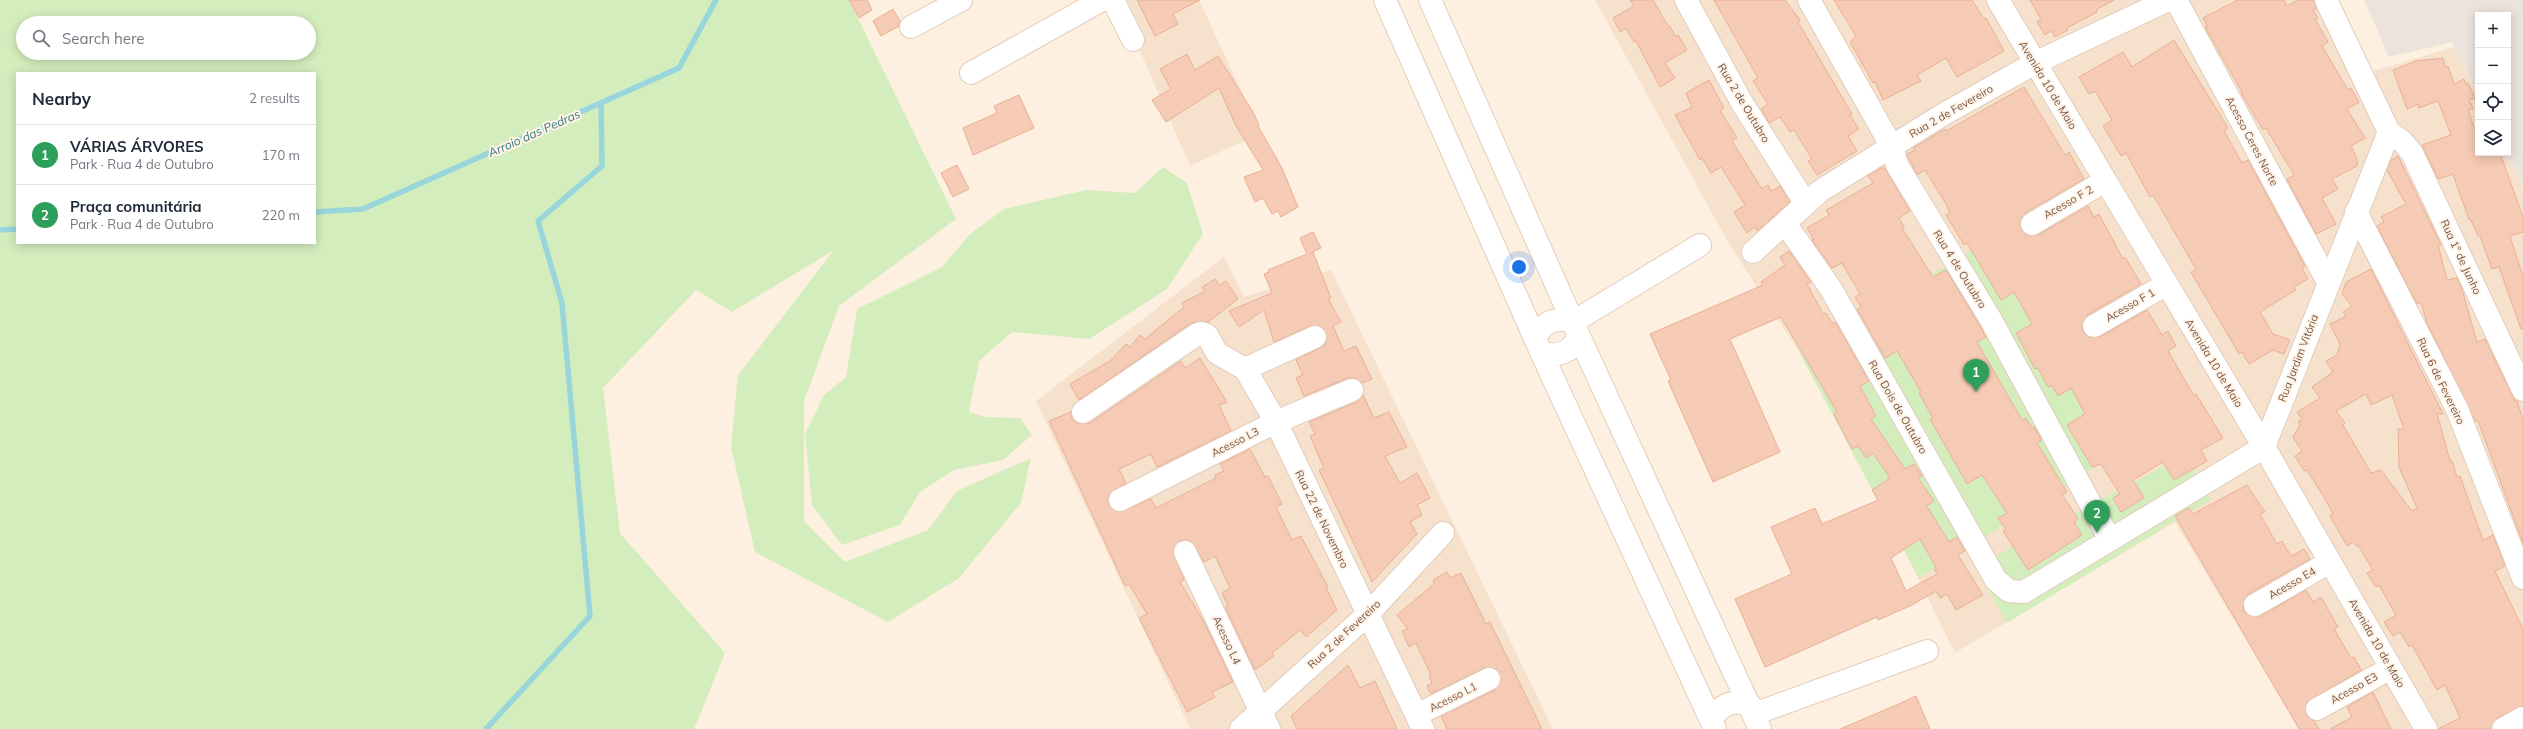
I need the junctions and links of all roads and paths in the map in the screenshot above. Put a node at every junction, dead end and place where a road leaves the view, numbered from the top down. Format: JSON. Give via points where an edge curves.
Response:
{"nodes":[{"id":1,"x":961,"y":0,"type":"edge"},
{"id":2,"x":1102,"y":0,"type":"edge"},
{"id":3,"x":1113,"y":0,"type":"edge"},
{"id":4,"x":1386,"y":0,"type":"edge"},
{"id":5,"x":1430,"y":0,"type":"edge"},
{"id":6,"x":1686,"y":0,"type":"edge"},
{"id":7,"x":1809,"y":0,"type":"edge"},
{"id":8,"x":1998,"y":0,"type":"edge"},
{"id":9,"x":2168,"y":0,"type":"edge"},
{"id":10,"x":2176,"y":0,"type":"edge"},
{"id":11,"x":2326,"y":0,"type":"edge"},
{"id":12,"x":911,"y":27,"type":"dead end"},
{"id":13,"x":1133,"y":40,"type":"dead end"},
{"id":14,"x":2035,"y":63,"type":"junction"},
{"id":15,"x":971,"y":73,"type":"dead end"},
{"id":16,"x":2389,"y":132,"type":"junction"},
{"id":17,"x":1892,"y":146,"type":"junction"},
{"id":18,"x":2105,"y":180,"type":"junction"},
{"id":19,"x":1806,"y":204,"type":"junction"},
{"id":20,"x":2356,"y":212,"type":"junction"},
{"id":21,"x":1785,"y":224,"type":"junction"},
{"id":22,"x":2032,"y":224,"type":"dead end"},
{"id":23,"x":1700,"y":245,"type":"dead end"},
{"id":24,"x":1753,"y":252,"type":"dead end"},
{"id":25,"x":2328,"y":282,"type":"junction"},
{"id":26,"x":2167,"y":284,"type":"junction"},
{"id":27,"x":2094,"y":326,"type":"dead end"},
{"id":28,"x":1576,"y":328,"type":"junction"},
{"id":29,"x":1316,"y":337,"type":"dead end"},
{"id":30,"x":1538,"y":345,"type":"junction"},
{"id":31,"x":1245,"y":369,"type":"junction"},
{"id":32,"x":1352,"y":390,"type":"dead end"},
{"id":33,"x":2523,"y":390,"type":"edge"},
{"id":34,"x":1083,"y":412,"type":"dead end"},
{"id":35,"x":1276,"y":422,"type":"junction"},
{"id":36,"x":2264,"y":447,"type":"junction"},
{"id":37,"x":1120,"y":500,"type":"dead end"},
{"id":38,"x":1443,"y":533,"type":"dead end"},
{"id":39,"x":2110,"y":540,"type":"junction"},
{"id":40,"x":1185,"y":552,"type":"dead end"},
{"id":41,"x":2330,"y":562,"type":"junction"},
{"id":42,"x":2523,"y":578,"type":"edge"},
{"id":43,"x":2255,"y":605,"type":"dead end"},
{"id":44,"x":1368,"y":614,"type":"junction"},
{"id":45,"x":1927,"y":651,"type":"dead end"},
{"id":46,"x":2391,"y":668,"type":"junction"},
{"id":47,"x":1489,"y":679,"type":"dead end"},
{"id":48,"x":2317,"y":709,"type":"dead end"},
{"id":49,"x":2523,"y":718,"type":"edge"},
{"id":50,"x":1754,"y":719,"type":"edge"},
{"id":51,"x":1264,"y":720,"type":"edge"},
{"id":52,"x":1420,"y":722,"type":"edge"},
{"id":53,"x":1711,"y":726,"type":"edge"},
{"id":54,"x":1241,"y":729,"type":"edge"},
{"id":55,"x":2426,"y":729,"type":"edge"},
{"id":56,"x":2503,"y":729,"type":"edge"}],
"edges":[{"from":1,"to":12,"type":"street"},
{"from":2,"to":15,"type":"street"},
{"from":3,"to":13,"type":"street"},
{"from":4,"to":30,"type":"street"},
{"from":5,"to":28,"type":"street"},
{"from":6,"to":19,"type":"street","name":"Rua 2 de Outubro","via":[[1742,103]]},
{"from":7,"to":17,"type":"street","name":"Rua 4 de Outubro"},
{"from":8,"to":14,"type":"street","name":"Avenida 10 de Maio"},
{"from":9,"to":14,"type":"street","name":"Rua 2 de Fevereiro"},
{"from":10,"to":25,"type":"street","name":"Acesso Ceres Norte"},
{"from":11,"to":16,"type":"street"},
{"from":14,"to":17,"type":"street","name":"Rua 2 de Fevereiro"},
{"from":14,"to":18,"type":"street","name":"Avenida 10 de Maio"},
{"from":16,"to":20,"type":"street","name":"Rua Jardim Vitória"},
{"from":16,"to":33,"type":"street","name":"Rua 1º de Junho","via":[[2402,141],[2412,153]]},
{"from":17,"to":19,"type":"street","name":"Rua 2 de Fevereiro","via":[[1820,192]]},
{"from":17,"to":39,"type":"street","name":"Rua 4 de Outubro","via":[[1897,165],[1991,320]]},
{"from":18,"to":22,"type":"street","name":"Acesso F 2"},
{"from":18,"to":26,"type":"street","name":"Avenida 10 de Maio"},
{"from":19,"to":21,"type":"street","name":"Rua 2 de Fevereiro"},
{"from":20,"to":25,"type":"street","name":"Rua Jardim Vitória"},
{"from":20,"to":42,"type":"street","name":"Rua 6 de Fevereiro","via":[[2457,409]]},
{"from":21,"to":24,"type":"street","name":"Rua 2 de Fevereiro"},
{"from":21,"to":39,"type":"street","name":"Rua Dois de Outubro","via":[[1831,289],[1996,580],[2009,591],[2024,592]]},
{"from":23,"to":28,"type":"street"},
{"from":25,"to":36,"type":"street","name":"Rua Jardim Vitória"},
{"from":26,"to":27,"type":"street","name":"Acesso F 1"},
{"from":26,"to":36,"type":"street","name":"Avenida 10 de Maio"},
{"from":28,"to":30,"type":"street","via":[[1565,319],[1550,321],[1538,332]]},
{"from":28,"to":30,"type":"street","via":[[1576,343],[1564,352],[1549,354]]},
{"from":28,"to":50,"type":"street"},
{"from":29,"to":31,"type":"street"},
{"from":30,"to":53,"type":"street"},
{"from":31,"to":34,"type":"street","name":"Rua 22 de Novembro","via":[[1218,353],[1207,335],[1201,333]]},
{"from":31,"to":35,"type":"street","name":"Rua 22 de Novembro"},
{"from":32,"to":35,"type":"street","name":"Acesso L3"},
{"from":35,"to":37,"type":"street","name":"Acesso L3"},
{"from":35,"to":44,"type":"street","name":"Rua 22 de Novembro"},
{"from":36,"to":39,"type":"street"},
{"from":36,"to":41,"type":"street","name":"Avenida 10 de Maio"},
{"from":38,"to":44,"type":"street","name":"Rua 2 de Fevereiro"},
{"from":40,"to":51,"type":"street","name":"Acesso L4"},
{"from":41,"to":43,"type":"street","name":"Acesso E4"},
{"from":41,"to":46,"type":"street","name":"Avenida 10 de Maio"},
{"from":44,"to":51,"type":"street","name":"Rua 2 de Fevereiro"},
{"from":44,"to":52,"type":"street","name":"Rua 22 de Novembro"},
{"from":45,"to":50,"type":"street"},
{"from":46,"to":48,"type":"street","name":"Acesso E3"},
{"from":46,"to":55,"type":"street","name":"Avenida 10 de Maio"},
{"from":47,"to":52,"type":"street","name":"Acesso L1"},
{"from":49,"to":56,"type":"street"},
{"from":50,"to":53,"type":"street","via":[[1735,702],[1720,708]]},
{"from":51,"to":54,"type":"street","name":"Rua 2 de Fevereiro"}]}
